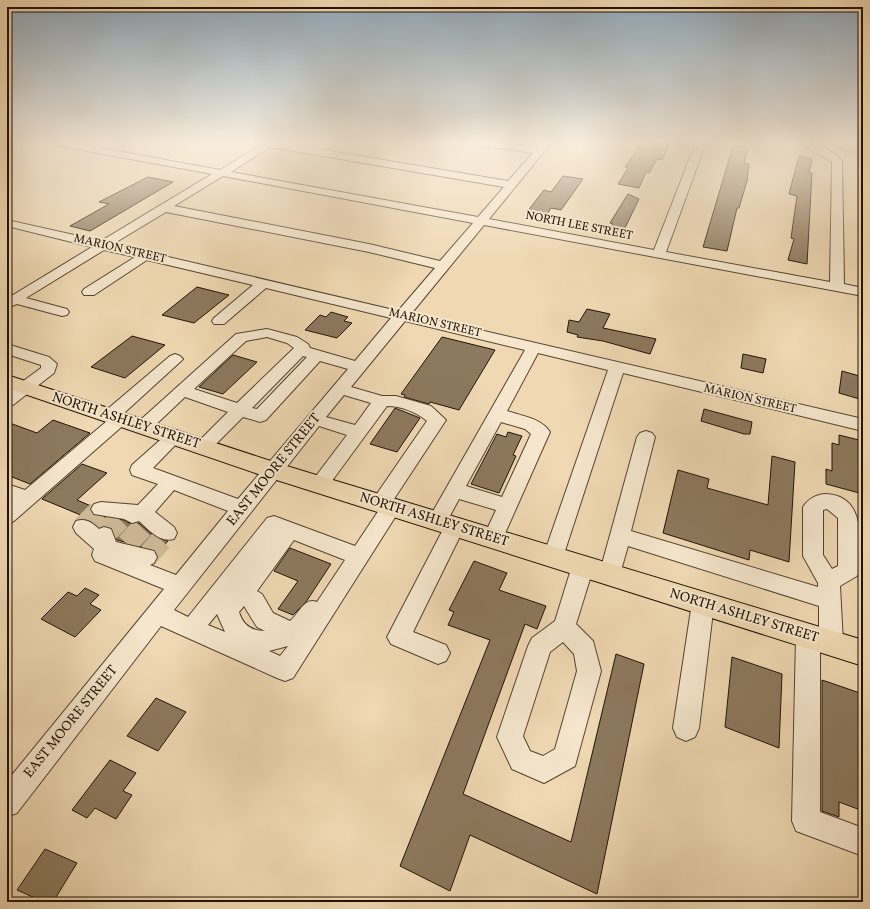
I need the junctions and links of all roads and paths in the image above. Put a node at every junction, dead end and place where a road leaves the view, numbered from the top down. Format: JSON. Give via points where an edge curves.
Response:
{"nodes":[{"id":1,"x":203,"y":184,"type":"edge"},
{"id":2,"x":284,"y":184,"type":"edge"},
{"id":3,"x":509,"y":184,"type":"edge"},
{"id":4,"x":686,"y":184,"type":"edge"},
{"id":5,"x":837,"y":184,"type":"edge"},
{"id":6,"x":512,"y":185,"type":"joint"},
{"id":7,"x":165,"y":208,"type":"junction"},
{"id":8,"x":481,"y":221,"type":"junction"},
{"id":9,"x":7,"y":222,"type":"edge"},
{"id":10,"x":104,"y":245,"type":"junction"},
{"id":11,"x":659,"y":254,"type":"junction"},
{"id":12,"x":146,"y":255,"type":"junction"},
{"id":13,"x":444,"y":266,"type":"junction"},
{"id":14,"x":264,"y":283,"type":"junction"},
{"id":15,"x":837,"y":288,"type":"junction"},
{"id":16,"x":89,"y":292,"type":"dead end"},
{"id":17,"x":863,"y":292,"type":"edge"},
{"id":18,"x":10,"y":300,"type":"edge"},
{"id":19,"x":62,"y":312,"type":"dead end"},
{"id":20,"x":403,"y":316,"type":"junction"},
{"id":21,"x":219,"y":321,"type":"dead end"},
{"id":22,"x":534,"y":347,"type":"junction"},
{"id":23,"x":7,"y":349,"type":"edge"},
{"id":24,"x":300,"y":350,"type":"junction"},
{"id":25,"x":317,"y":355,"type":"junction"},
{"id":26,"x":175,"y":359,"type":"dead end"},
{"id":27,"x":360,"y":367,"type":"junction"},
{"id":28,"x":617,"y":367,"type":"junction"},
{"id":29,"x":16,"y":384,"type":"edge"},
{"id":30,"x":341,"y":390,"type":"junction"},
{"id":31,"x":182,"y":391,"type":"junction"},
{"id":32,"x":7,"y":401,"type":"edge"},
{"id":33,"x":382,"y":401,"type":"junction"},
{"id":34,"x":241,"y":409,"type":"junction"},
{"id":35,"x":496,"y":414,"type":"junction"},
{"id":36,"x":115,"y":417,"type":"junction"},
{"id":37,"x":316,"y":419,"type":"junction"},
{"id":38,"x":863,"y":425,"type":"edge"},
{"id":39,"x":143,"y":427,"type":"junction"},
{"id":40,"x":358,"y":432,"type":"junction"},
{"id":41,"x":174,"y":437,"type":"junction"},
{"id":42,"x":646,"y":437,"type":"dead end"},
{"id":43,"x":204,"y":447,"type":"junction"},
{"id":44,"x":272,"y":470,"type":"junction"},
{"id":45,"x":171,"y":482,"type":"junction"},
{"id":46,"x":319,"y":484,"type":"junction"},
{"id":47,"x":454,"y":490,"type":"junction"},
{"id":48,"x":7,"y":491,"type":"edge"},
{"id":49,"x":27,"y":499,"type":"junction"},
{"id":50,"x":386,"y":505,"type":"junction"},
{"id":51,"x":507,"y":506,"type":"junction"},
{"id":52,"x":242,"y":508,"type":"junction"},
{"id":53,"x":112,"y":513,"type":"dead end"},
{"id":54,"x":7,"y":516,"type":"edge"},
{"id":55,"x":446,"y":523,"type":"junction"},
{"id":56,"x":290,"y":530,"type":"junction"},
{"id":57,"x":620,"y":536,"type":"junction"},
{"id":58,"x":493,"y":538,"type":"junction"},
{"id":59,"x":113,"y":543,"type":"dead end"},
{"id":60,"x":354,"y":554,"type":"junction"},
{"id":61,"x":553,"y":557,"type":"junction"},
{"id":62,"x":583,"y":566,"type":"junction"},
{"id":63,"x":610,"y":575,"type":"junction"},
{"id":64,"x":180,"y":586,"type":"junction"},
{"id":65,"x":703,"y":603,"type":"junction"},
{"id":66,"x":158,"y":614,"type":"junction"},
{"id":67,"x":564,"y":627,"type":"junction"},
{"id":68,"x":192,"y":629,"type":"junction"},
{"id":69,"x":819,"y":639,"type":"junction"},
{"id":70,"x":438,"y":653,"type":"dead end"},
{"id":71,"x":863,"y":653,"type":"edge"},
{"id":72,"x":686,"y":728,"type":"dead end"},
{"id":73,"x":7,"y":803,"type":"edge"},
{"id":74,"x":863,"y":842,"type":"edge"}],
"edges":[{"from":1,"to":7,"type":"street"},
{"from":2,"to":8,"type":"street","name":"NORTH LEE STREET"},
{"from":3,"to":6,"type":"street"},
{"from":4,"to":11,"type":"street"},
{"from":5,"to":15,"type":"street"},
{"from":6,"to":8,"type":"street","name":"EAST MOORE STREET"},
{"from":7,"to":10,"type":"street"},
{"from":7,"to":13,"type":"street","via":[[369,248]]},
{"from":8,"to":11,"type":"street","name":"NORTH LEE STREET"},
{"from":8,"to":13,"type":"street","name":"EAST MOORE STREET"},
{"from":9,"to":10,"type":"street","name":"MARION STREET"},
{"from":10,"to":12,"type":"street","name":"MARION STREET"},
{"from":10,"to":18,"type":"street"},
{"from":11,"to":15,"type":"street","name":"NORTH LEE STREET"},
{"from":12,"to":14,"type":"street","name":"MARION STREET"},
{"from":12,"to":16,"type":"street"},
{"from":13,"to":20,"type":"street","name":"EAST MOORE STREET"},
{"from":14,"to":20,"type":"street","name":"MARION STREET"},
{"from":14,"to":21,"type":"street"},
{"from":15,"to":17,"type":"street","name":"NORTH LEE STREET"},
{"from":18,"to":19,"type":"street"},
{"from":20,"to":22,"type":"street","name":"MARION STREET"},
{"from":20,"to":27,"type":"street","name":"EAST MOORE STREET"},
{"from":22,"to":28,"type":"street","name":"MARION STREET"},
{"from":22,"to":35,"type":"street"},
{"from":23,"to":29,"type":"street","via":[[44,360],[49,364],[48,370]]},
{"from":24,"to":25,"type":"street"},
{"from":24,"to":31,"type":"street","via":[[303,346],[292,340],[267,333],[241,337]]},
{"from":24,"to":34,"type":"street"},
{"from":25,"to":27,"type":"street"},
{"from":25,"to":34,"type":"street","via":[[260,416]]},
{"from":26,"to":36,"type":"street"},
{"from":27,"to":30,"type":"street","name":"EAST MOORE STREET"},
{"from":28,"to":38,"type":"street","name":"MARION STREET"},
{"from":28,"to":61,"type":"street"},
{"from":29,"to":32,"type":"street"},
{"from":29,"to":36,"type":"main road","name":"NORTH ASHLEY STREET"},
{"from":30,"to":33,"type":"street"},
{"from":30,"to":37,"type":"street","name":"EAST MOORE STREET"},
{"from":31,"to":34,"type":"street"},
{"from":31,"to":39,"type":"street"},
{"from":33,"to":40,"type":"street"},
{"from":33,"to":50,"type":"street","via":[[396,401],[425,410],[437,420]]},
{"from":34,"to":43,"type":"street"},
{"from":35,"to":47,"type":"street"},
{"from":35,"to":51,"type":"street","via":[[532,425],[540,432]]},
{"from":36,"to":39,"type":"main road","name":"NORTH ASHLEY STREET"},
{"from":36,"to":49,"type":"street"},
{"from":37,"to":40,"type":"street"},
{"from":37,"to":44,"type":"street","name":"EAST MOORE STREET"},
{"from":39,"to":41,"type":"main road","name":"NORTH ASHLEY STREET"},
{"from":40,"to":46,"type":"street"},
{"from":41,"to":43,"type":"main road","name":"NORTH ASHLEY STREET"},
{"from":41,"to":45,"type":"street","via":[[139,470]]},
{"from":42,"to":57,"type":"street"},
{"from":43,"to":44,"type":"main road","name":"NORTH ASHLEY STREET"},
{"from":44,"to":46,"type":"main road","name":"NORTH ASHLEY STREET"},
{"from":44,"to":52,"type":"street","name":"EAST MOORE STREET"},
{"from":45,"to":52,"type":"street"},
{"from":45,"to":53,"type":"street","via":[[153,525]]},
{"from":46,"to":50,"type":"main road","name":"NORTH ASHLEY STREET"},
{"from":47,"to":51,"type":"street"},
{"from":47,"to":55,"type":"street"},
{"from":48,"to":49,"type":"street"},
{"from":49,"to":54,"type":"street"},
{"from":50,"to":55,"type":"main road","name":"NORTH ASHLEY STREET"},
{"from":50,"to":60,"type":"street"},
{"from":51,"to":58,"type":"street"},
{"from":52,"to":64,"type":"street","name":"EAST MOORE STREET"},
{"from":55,"to":58,"type":"main road","name":"NORTH ASHLEY STREET"},
{"from":55,"to":70,"type":"street","via":[[399,637]]},
{"from":56,"to":60,"type":"street"},
{"from":56,"to":60,"type":"street","via":[[243,594],[233,602],[228,612],[233,627],[242,636],[254,642],[275,641],[302,625]]},
{"from":56,"to":68,"type":"street","via":[[274,524]]},
{"from":57,"to":63,"type":"street"},
{"from":57,"to":69,"type":"street","via":[[829,591]]},
{"from":58,"to":61,"type":"main road","name":"NORTH ASHLEY STREET"},
{"from":59,"to":64,"type":"street"},
{"from":60,"to":68,"type":"street","via":[[285,670]]},
{"from":61,"to":62,"type":"main road","name":"NORTH ASHLEY STREET"},
{"from":62,"to":63,"type":"main road","name":"NORTH ASHLEY STREET"},
{"from":62,"to":67,"type":"street"},
{"from":63,"to":65,"type":"main road","name":"NORTH ASHLEY STREET"},
{"from":64,"to":66,"type":"street","name":"EAST MOORE STREET"},
{"from":65,"to":69,"type":"main road","name":"NORTH ASHLEY STREET"},
{"from":65,"to":72,"type":"street"},
{"from":66,"to":68,"type":"street"},
{"from":66,"to":73,"type":"street","name":"EAST MOORE STREET"},
{"from":67,"to":67,"type":"street","via":[[540,646],[510,737],[521,760],[544,770],[566,757],[589,671],[585,649]]},
{"from":69,"to":71,"type":"main road","name":"NORTH ASHLEY STREET"},
{"from":69,"to":74,"type":"street","via":[[806,822]]}]}
